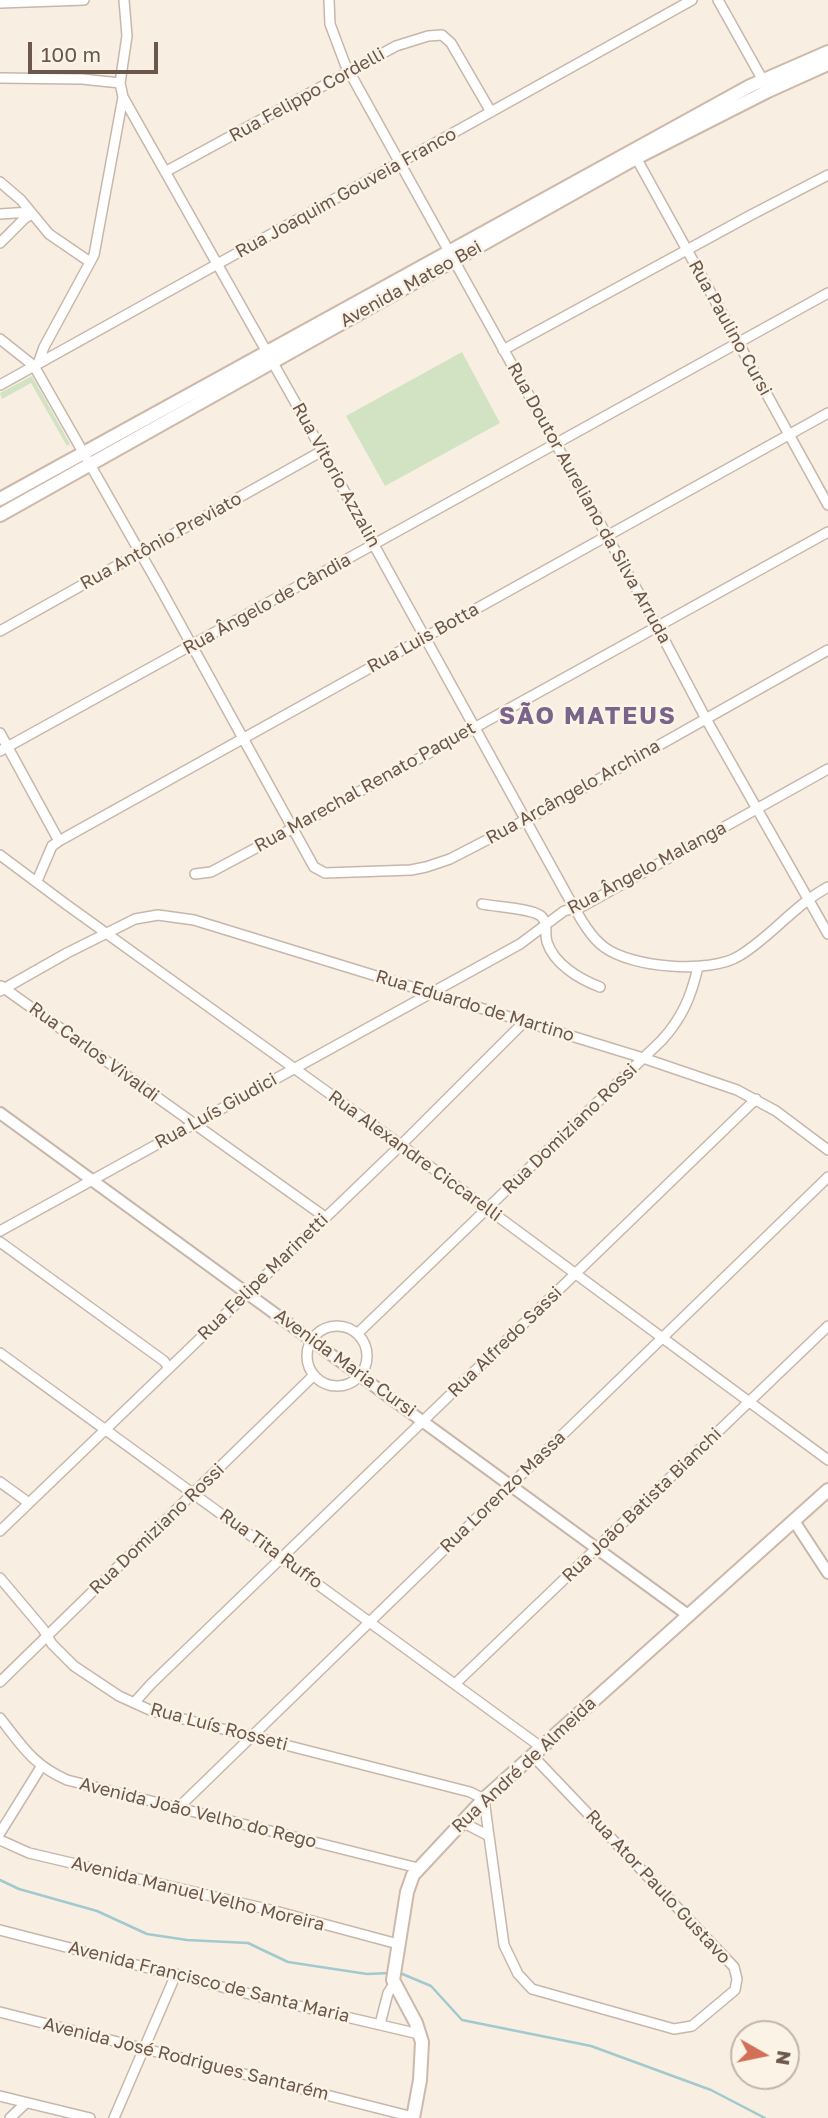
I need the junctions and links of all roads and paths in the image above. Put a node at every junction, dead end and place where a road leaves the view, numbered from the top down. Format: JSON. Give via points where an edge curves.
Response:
{"nodes":[{"id":1,"x":84,"y":0,"type":"edge"},
{"id":2,"x":124,"y":0,"type":"edge"},
{"id":3,"x":329,"y":0,"type":"edge"},
{"id":4,"x":692,"y":0,"type":"edge"},
{"id":5,"x":718,"y":0,"type":"edge"},
{"id":6,"x":0,"y":3,"type":"edge"},
{"id":7,"x":828,"y":52,"type":"edge"},
{"id":8,"x":828,"y":64,"type":"edge"},
{"id":9,"x":350,"y":72,"type":"junction"},
{"id":10,"x":0,"y":78,"type":"edge"},
{"id":11,"x":120,"y":83,"type":"junction"},
{"id":12,"x":765,"y":85,"type":"junction"},
{"id":13,"x":123,"y":97,"type":"junction"},
{"id":14,"x":491,"y":112,"type":"junction"},
{"id":15,"x":634,"y":154,"type":"junction"},
{"id":16,"x":400,"y":163,"type":"junction"},
{"id":17,"x":165,"y":172,"type":"junction"},
{"id":18,"x":828,"y":175,"type":"edge"},
{"id":19,"x":0,"y":182,"type":"edge"},
{"id":20,"x":32,"y":213,"type":"junction"},
{"id":21,"x":0,"y":214,"type":"edge"},
{"id":22,"x":0,"y":243,"type":"edge"},
{"id":23,"x":687,"y":250,"type":"junction"},
{"id":24,"x":452,"y":256,"type":"junction"},
{"id":25,"x":90,"y":262,"type":"junction"},
{"id":26,"x":217,"y":263,"type":"junction"},
{"id":27,"x":828,"y":293,"type":"edge"},
{"id":28,"x":0,"y":339,"type":"edge"},
{"id":29,"x":738,"y":344,"type":"junction"},
{"id":30,"x":503,"y":350,"type":"junction"},
{"id":31,"x":270,"y":357,"type":"junction"},
{"id":32,"x":36,"y":365,"type":"junction"},
{"id":33,"x":0,"y":385,"type":"edge"},
{"id":34,"x":828,"y":413,"type":"edge"},
{"id":35,"x":789,"y":433,"type":"junction"},
{"id":36,"x":555,"y":444,"type":"junction"},
{"id":37,"x":322,"y":451,"type":"junction"},
{"id":38,"x":87,"y":459,"type":"junction"},
{"id":39,"x":0,"y":499,"type":"edge"},
{"id":40,"x":828,"y":505,"type":"edge"},
{"id":41,"x":0,"y":515,"type":"edge"},
{"id":42,"x":828,"y":532,"type":"edge"},
{"id":43,"x":607,"y":536,"type":"junction"},
{"id":44,"x":374,"y":545,"type":"junction"},
{"id":45,"x":141,"y":553,"type":"junction"},
{"id":46,"x":657,"y":626,"type":"junction"},
{"id":47,"x":0,"y":631,"type":"edge"},
{"id":48,"x":425,"y":637,"type":"junction"},
{"id":49,"x":191,"y":646,"type":"junction"},
{"id":50,"x":828,"y":650,"type":"edge"},
{"id":51,"x":706,"y":719,"type":"junction"},
{"id":52,"x":475,"y":728,"type":"junction"},
{"id":53,"x":0,"y":733,"type":"edge"},
{"id":54,"x":243,"y":739,"type":"junction"},
{"id":55,"x":4,"y":749,"type":"edge"},
{"id":56,"x":828,"y":769,"type":"edge"},
{"id":57,"x":756,"y":808,"type":"junction"},
{"id":58,"x":526,"y":820,"type":"junction"},
{"id":59,"x":292,"y":828,"type":"junction"},
{"id":60,"x":59,"y":841,"type":"junction"},
{"id":61,"x":0,"y":855,"type":"edge"},
{"id":62,"x":195,"y":874,"type":"dead end"},
{"id":63,"x":37,"y":881,"type":"junction"},
{"id":64,"x":828,"y":887,"type":"edge"},
{"id":65,"x":807,"y":898,"type":"junction"},
{"id":66,"x":482,"y":904,"type":"dead end"},
{"id":67,"x":575,"y":908,"type":"junction"},
{"id":68,"x":546,"y":926,"type":"junction"},
{"id":69,"x":107,"y":932,"type":"junction"},
{"id":70,"x":828,"y":934,"type":"edge"},
{"id":71,"x":698,"y":967,"type":"junction"},
{"id":72,"x":600,"y":986,"type":"dead end"},
{"id":73,"x":2,"y":988,"type":"edge"},
{"id":74,"x":432,"y":992,"type":"junction"},
{"id":75,"x":524,"y":1021,"type":"junction"},
{"id":76,"x":643,"y":1058,"type":"junction"},
{"id":77,"x":294,"y":1068,"type":"junction"},
{"id":78,"x":755,"y":1099,"type":"junction"},
{"id":79,"x":0,"y":1113,"type":"edge"},
{"id":80,"x":193,"y":1124,"type":"junction"},
{"id":81,"x":401,"y":1145,"type":"junction"},
{"id":82,"x":828,"y":1150,"type":"edge"},
{"id":83,"x":828,"y":1177,"type":"edge"},
{"id":84,"x":93,"y":1180,"type":"junction"},
{"id":85,"x":488,"y":1209,"type":"junction"},
{"id":86,"x":325,"y":1217,"type":"junction"},
{"id":87,"x":0,"y":1231,"type":"edge"},
{"id":88,"x":0,"y":1242,"type":"edge"},
{"id":89,"x":575,"y":1275,"type":"junction"},
{"id":90,"x":247,"y":1292,"type":"junction"},
{"id":91,"x":828,"y":1326,"type":"edge"},
{"id":92,"x":358,"y":1334,"type":"junction"},
{"id":93,"x":311,"y":1338,"type":"junction"},
{"id":94,"x":661,"y":1339,"type":"junction"},
{"id":95,"x":0,"y":1353,"type":"edge"},
{"id":96,"x":169,"y":1368,"type":"junction"},
{"id":97,"x":361,"y":1374,"type":"junction"},
{"id":98,"x":313,"y":1376,"type":"junction"},
{"id":99,"x":748,"y":1402,"type":"junction"},
{"id":100,"x":424,"y":1420,"type":"junction"},
{"id":101,"x":106,"y":1429,"type":"junction"},
{"id":102,"x":828,"y":1460,"type":"edge"},
{"id":103,"x":0,"y":1482,"type":"edge"},
{"id":104,"x":511,"y":1485,"type":"junction"},
{"id":105,"x":828,"y":1490,"type":"edge"},
{"id":106,"x":194,"y":1493,"type":"junction"},
{"id":107,"x":29,"y":1503,"type":"junction"},
{"id":108,"x":794,"y":1521,"type":"junction"},
{"id":109,"x":0,"y":1531,"type":"edge"},
{"id":110,"x":597,"y":1548,"type":"junction"},
{"id":111,"x":282,"y":1557,"type":"junction"},
{"id":112,"x":828,"y":1573,"type":"edge"},
{"id":113,"x":0,"y":1578,"type":"edge"},
{"id":114,"x":688,"y":1615,"type":"junction"},
{"id":115,"x":369,"y":1620,"type":"junction"},
{"id":116,"x":47,"y":1636,"type":"junction"},
{"id":117,"x":0,"y":1682,"type":"edge"},
{"id":118,"x":456,"y":1683,"type":"junction"},
{"id":119,"x":134,"y":1703,"type":"junction"},
{"id":120,"x":0,"y":1718,"type":"edge"},
{"id":121,"x":251,"y":1736,"type":"junction"},
{"id":122,"x":537,"y":1751,"type":"junction"},
{"id":123,"x":41,"y":1767,"type":"junction"},
{"id":124,"x":484,"y":1799,"type":"junction"},
{"id":125,"x":178,"y":1808,"type":"junction"},
{"id":126,"x":463,"y":1822,"type":"junction"},
{"id":127,"x":0,"y":1833,"type":"edge"},
{"id":128,"x":489,"y":1836,"type":"junction"},
{"id":129,"x":0,"y":1840,"type":"edge"},
{"id":130,"x":418,"y":1868,"type":"junction"},
{"id":131,"x":0,"y":1930,"type":"edge"},
{"id":132,"x":398,"y":1944,"type":"junction"},
{"id":133,"x":176,"y":1974,"type":"junction"},
{"id":134,"x":394,"y":1982,"type":"junction"},
{"id":135,"x":0,"y":2012,"type":"edge"},
{"id":136,"x":380,"y":2024,"type":"junction"},
{"id":137,"x":419,"y":2034,"type":"junction"},
{"id":138,"x":144,"y":2049,"type":"junction"},
{"id":139,"x":0,"y":2096,"type":"edge"},
{"id":140,"x":26,"y":2103,"type":"junction"},
{"id":141,"x":413,"y":2117,"type":"edge"},
{"id":142,"x":10,"y":2118,"type":"edge"},
{"id":143,"x":90,"y":2118,"type":"edge"},
{"id":144,"x":114,"y":2118,"type":"edge"}],
"edges":[{"from":1,"to":6,"type":"street"},
{"from":2,"to":11,"type":"street","name":"Rua Vitorio Azzalin","via":[[127,36]]},
{"from":3,"to":9,"type":"street","name":"Rua Doutor Aureliano da Silva Arruda","via":[[334,40]]},
{"from":4,"to":14,"type":"street","name":"Rua Joaquim Gouveia Franco"},
{"from":5,"to":12,"type":"street"},
{"from":7,"to":12,"type":"main road","name":"Avenida Mateo Bei"},
{"from":8,"to":12,"type":"main road","name":"Avenida Mateo Bei"},
{"from":9,"to":14,"type":"street","name":"Rua Felippo Cordelli","via":[[396,46],[442,35]]},
{"from":9,"to":16,"type":"street","name":"Rua Doutor Aureliano da Silva Arruda"},
{"from":9,"to":17,"type":"street","name":"Rua Felippo Cordelli"},
{"from":10,"to":11,"type":"street"},
{"from":11,"to":13,"type":"street","name":"Rua Vitorio Azzalin"},
{"from":12,"to":15,"type":"main road","name":"Avenida Mateo Bei"},
{"from":13,"to":17,"type":"street","name":"Rua Vitorio Azzalin"},
{"from":13,"to":25,"type":"street"},
{"from":14,"to":16,"type":"street","name":"Rua Joaquim Gouveia Franco"},
{"from":15,"to":23,"type":"street","name":"Rua Paulino Cursi"},
{"from":15,"to":24,"type":"main road","name":"Avenida Mateo Bei"},
{"from":16,"to":24,"type":"street","name":"Rua Doutor Aureliano da Silva Arruda"},
{"from":16,"to":26,"type":"street","name":"Rua Joaquim Gouveia Franco"},
{"from":17,"to":26,"type":"street","name":"Rua Vitorio Azzalin"},
{"from":18,"to":23,"type":"street"},
{"from":19,"to":20,"type":"street"},
{"from":20,"to":21,"type":"street"},
{"from":20,"to":22,"type":"street"},
{"from":20,"to":25,"type":"street","via":[[50,234]]},
{"from":23,"to":29,"type":"street","name":"Rua Paulino Cursi"},
{"from":23,"to":30,"type":"street"},
{"from":24,"to":30,"type":"street","name":"Rua Doutor Aureliano da Silva Arruda"},
{"from":24,"to":31,"type":"main road","name":"Avenida Mateo Bei"},
{"from":25,"to":32,"type":"street"},
{"from":26,"to":31,"type":"street","name":"Rua Vitorio Azzalin"},
{"from":26,"to":32,"type":"street","name":"Rua Joaquim Gouveia Franco"},
{"from":27,"to":29,"type":"street","name":"Rua Ângelo de Cândia"},
{"from":28,"to":32,"type":"street"},
{"from":29,"to":35,"type":"street","name":"Rua Paulino Cursi"},
{"from":29,"to":36,"type":"street","name":"Rua Ângelo de Cândia"},
{"from":30,"to":36,"type":"street","name":"Rua Doutor Aureliano da Silva Arruda"},
{"from":31,"to":37,"type":"street","name":"Rua Vitorio Azzalin"},
{"from":31,"to":38,"type":"main road","name":"Avenida Mateo Bei"},
{"from":32,"to":33,"type":"street","name":"Rua Joaquim Gouveia Franco"},
{"from":32,"to":38,"type":"street"},
{"from":34,"to":35,"type":"street","name":"Rua Luis Botta"},
{"from":35,"to":40,"type":"street","name":"Rua Paulino Cursi"},
{"from":35,"to":43,"type":"street","name":"Rua Luis Botta"},
{"from":36,"to":43,"type":"street","name":"Rua Doutor Aureliano da Silva Arruda"},
{"from":36,"to":44,"type":"street","name":"Rua Ângelo de Cândia"},
{"from":37,"to":44,"type":"street","name":"Rua Vitorio Azzalin"},
{"from":37,"to":45,"type":"street","name":"Rua Antônio Previato"},
{"from":38,"to":39,"type":"main road","name":"Avenida Mateo Bei"},
{"from":38,"to":41,"type":"main road","name":"Avenida Mateo Bei"},
{"from":38,"to":45,"type":"street"},
{"from":42,"to":46,"type":"street","name":"Rua Marechal Renato Paquet"},
{"from":43,"to":46,"type":"street","name":"Rua Doutor Aureliano da Silva Arruda"},
{"from":43,"to":48,"type":"street","name":"Rua Luis Botta"},
{"from":44,"to":48,"type":"street","name":"Rua Vitorio Azzalin"},
{"from":44,"to":49,"type":"street","name":"Rua Ângelo de Cândia"},
{"from":45,"to":47,"type":"street","name":"Rua Antônio Previato"},
{"from":45,"to":49,"type":"street"},
{"from":46,"to":51,"type":"street","name":"Rua Doutor Aureliano da Silva Arruda"},
{"from":46,"to":52,"type":"street","name":"Rua Marechal Renato Paquet"},
{"from":48,"to":52,"type":"street","name":"Rua Vitorio Azzalin"},
{"from":48,"to":54,"type":"street","name":"Rua Luis Botta"},
{"from":49,"to":54,"type":"street"},
{"from":49,"to":55,"type":"street","name":"Rua Ângelo de Cândia"},
{"from":50,"to":51,"type":"street","name":"Rua Arcângelo Archina"},
{"from":51,"to":57,"type":"street","name":"Rua Doutor Aureliano da Silva Arruda"},
{"from":51,"to":58,"type":"street","name":"Rua Arcângelo Archina"},
{"from":52,"to":58,"type":"street","name":"Rua Vitorio Azzalin"},
{"from":52,"to":59,"type":"street","name":"Rua Marechal Renato Paquet"},
{"from":53,"to":55,"type":"street"},
{"from":54,"to":59,"type":"street"},
{"from":54,"to":60,"type":"street","name":"Rua Luis Botta"},
{"from":55,"to":60,"type":"street"},
{"from":56,"to":57,"type":"street","name":"Rua Ângelo Malanga"},
{"from":57,"to":65,"type":"street","name":"Rua Doutor Aureliano da Silva Arruda"},
{"from":57,"to":67,"type":"street","name":"Rua Ângelo Malanga"},
{"from":58,"to":59,"type":"street","name":"Rua Arcângelo Archina","via":[[450,859],[384,872],[325,873],[314,867]]},
{"from":58,"to":67,"type":"street","name":"Rua Vitorio Azzalin"},
{"from":59,"to":62,"type":"street","name":"Rua Marechal Renato Paquet","via":[[211,872]]},
{"from":60,"to":63,"type":"street","via":[[52,846]]},
{"from":61,"to":63,"type":"street","name":"Rua Alexandre Ciccarelli"},
{"from":63,"to":69,"type":"street","name":"Rua Alexandre Ciccarelli"},
{"from":64,"to":65,"type":"street","name":"Rua Vitorio Azzalin"},
{"from":65,"to":70,"type":"street","name":"Rua Doutor Aureliano da Silva Arruda"},
{"from":65,"to":71,"type":"street","name":"Rua Vitorio Azzalin","via":[[737,957]]},
{"from":66,"to":68,"type":"street","via":[[534,913]]},
{"from":67,"to":68,"type":"street","name":"Rua Ângelo Malanga"},
{"from":67,"to":71,"type":"street","name":"Rua Vitorio Azzalin","via":[[594,937],[614,953]]},
{"from":68,"to":72,"type":"street","via":[[547,942],[562,964]]},
{"from":68,"to":74,"type":"street","name":"Rua Ângelo Malanga"},
{"from":69,"to":73,"type":"street","name":"Rua Eduardo de Martino"},
{"from":69,"to":74,"type":"street","name":"Rua Eduardo de Martino","via":[[146,916],[194,920]]},
{"from":69,"to":77,"type":"street","name":"Rua Alexandre Ciccarelli"},
{"from":71,"to":76,"type":"street","name":"Rua Domiziano Rossi","via":[[684,1012]]},
{"from":73,"to":80,"type":"street","name":"Rua Carlos Vivaldi"},
{"from":74,"to":75,"type":"street","name":"Rua Eduardo de Martino"},
{"from":74,"to":77,"type":"street","name":"Rua Luís Giudici"},
{"from":75,"to":76,"type":"street","name":"Rua Eduardo de Martino"},
{"from":75,"to":81,"type":"street","name":"Rua Felipe Marinetti"},
{"from":76,"to":78,"type":"street","name":"Rua Eduardo de Martino"},
{"from":76,"to":85,"type":"street","name":"Rua Domiziano Rossi"},
{"from":77,"to":80,"type":"street","name":"Rua Luís Giudici"},
{"from":77,"to":81,"type":"street","name":"Rua Alexandre Ciccarelli"},
{"from":78,"to":82,"type":"street","name":"Rua Eduardo de Martino"},
{"from":78,"to":89,"type":"street","name":"Rua Alfredo Sassi"},
{"from":79,"to":84,"type":"street","name":"Avenida Maria Cursi"},
{"from":80,"to":84,"type":"street","name":"Rua Luís Giudici"},
{"from":80,"to":86,"type":"street","name":"Rua Carlos Vivaldi"},
{"from":81,"to":85,"type":"street","name":"Rua Alexandre Ciccarelli"},
{"from":81,"to":86,"type":"street","name":"Rua Felipe Marinetti"},
{"from":83,"to":94,"type":"street","name":"Rua Lorenzo Massa"},
{"from":84,"to":87,"type":"street","name":"Rua Luís Giudici"},
{"from":84,"to":90,"type":"street","name":"Avenida Maria Cursi"},
{"from":85,"to":89,"type":"street","name":"Rua Alexandre Ciccarelli"},
{"from":85,"to":92,"type":"street","name":"Rua Domiziano Rossi"},
{"from":86,"to":90,"type":"street","name":"Rua Felipe Marinetti"},
{"from":88,"to":96,"type":"street"},
{"from":89,"to":94,"type":"street","name":"Rua Alexandre Ciccarelli"},
{"from":89,"to":100,"type":"street","name":"Rua Alfredo Sassi"},
{"from":90,"to":93,"type":"street","name":"Avenida Maria Cursi"},
{"from":90,"to":96,"type":"street","name":"Rua Felipe Marinetti"},
{"from":91,"to":99,"type":"street","name":"Rua João Batista Bianchi"},
{"from":92,"to":93,"type":"street","via":[[339,1325],[328,1326]]},
{"from":92,"to":97,"type":"street","via":[[367,1358]]},
{"from":93,"to":97,"type":"street","name":"Avenida Maria Cursi"},
{"from":93,"to":98,"type":"street","via":[[306,1357]]},
{"from":94,"to":99,"type":"street","name":"Rua Alexandre Ciccarelli"},
{"from":94,"to":104,"type":"street","name":"Rua Lorenzo Massa"},
{"from":95,"to":101,"type":"street","name":"Rua Tita Ruffo"},
{"from":96,"to":101,"type":"street","name":"Rua Felipe Marinetti"},
{"from":97,"to":98,"type":"street","via":[[337,1386]]},
{"from":97,"to":100,"type":"street","name":"Avenida Maria Cursi"},
{"from":98,"to":106,"type":"street","name":"Rua Domiziano Rossi"},
{"from":99,"to":102,"type":"street","name":"Rua Alexandre Ciccarelli"},
{"from":99,"to":110,"type":"street","name":"Rua João Batista Bianchi"},
{"from":100,"to":104,"type":"street","name":"Avenida Maria Cursi"},
{"from":100,"to":111,"type":"street","name":"Rua Alfredo Sassi"},
{"from":101,"to":106,"type":"street","name":"Rua Tita Ruffo"},
{"from":101,"to":107,"type":"street","name":"Rua Felipe Marinetti"},
{"from":103,"to":107,"type":"street"},
{"from":104,"to":110,"type":"street","name":"Avenida Maria Cursi"},
{"from":104,"to":115,"type":"street","name":"Rua Lorenzo Massa"},
{"from":105,"to":108,"type":"main road","name":"Rua André de Almeida"},
{"from":106,"to":111,"type":"street","name":"Rua Tita Ruffo"},
{"from":106,"to":116,"type":"street","name":"Rua Domiziano Rossi"},
{"from":107,"to":109,"type":"street","name":"Rua Felipe Marinetti"},
{"from":108,"to":112,"type":"street"},
{"from":108,"to":114,"type":"main road","name":"Rua André de Almeida"},
{"from":110,"to":114,"type":"street","name":"Avenida Maria Cursi"},
{"from":110,"to":118,"type":"street","name":"Rua João Batista Bianchi"},
{"from":111,"to":115,"type":"street","name":"Rua Tita Ruffo"},
{"from":111,"to":119,"type":"street","name":"Rua Alfredo Sassi"},
{"from":113,"to":116,"type":"street","name":"Rua Luís Rosseti"},
{"from":114,"to":122,"type":"main road","name":"Rua André de Almeida"},
{"from":115,"to":118,"type":"street","name":"Rua Tita Ruffo"},
{"from":115,"to":121,"type":"street","name":"Rua Lorenzo Massa"},
{"from":116,"to":117,"type":"street","name":"Rua Domiziano Rossi"},
{"from":116,"to":119,"type":"street","name":"Rua Luís Rosseti","via":[[74,1666]]},
{"from":118,"to":122,"type":"street","name":"Rua Tita Ruffo"},
{"from":119,"to":121,"type":"street","name":"Rua Luís Rosseti"},
{"from":120,"to":123,"type":"street","name":"Avenida João Velho do Rego"},
{"from":121,"to":124,"type":"street","name":"Rua Luís Rosseti"},
{"from":121,"to":125,"type":"street","name":"Rua Lorenzo Massa"},
{"from":122,"to":124,"type":"main road","name":"Rua André de Almeida"},
{"from":122,"to":128,"type":"street","name":"Rua Ator Paulo Gustavo","via":[[734,1967],[735,1990],[692,2026],[674,2029],[532,1989],[518,1974],[504,1945]]},
{"from":123,"to":125,"type":"street","name":"Avenida João Velho do Rego","via":[[67,1780]]},
{"from":123,"to":127,"type":"street"},
{"from":124,"to":126,"type":"main road","name":"Rua André de Almeida"},
{"from":124,"to":128,"type":"street","name":"Rua Ator Paulo Gustavo"},
{"from":125,"to":130,"type":"street","name":"Avenida João Velho do Rego"},
{"from":126,"to":128,"type":"street"},
{"from":126,"to":130,"type":"main road","name":"Rua André de Almeida"},
{"from":129,"to":132,"type":"street","name":"Avenida Manuel Velho Moreira","via":[[29,1853]]},
{"from":130,"to":132,"type":"main road","name":"Rua André de Almeida","via":[[407,1892]]},
{"from":131,"to":133,"type":"street","name":"Avenida Francisco de Santa Maria"},
{"from":132,"to":134,"type":"main road","name":"Rua André de Almeida"},
{"from":133,"to":136,"type":"street","name":"Avenida Francisco de Santa Maria"},
{"from":133,"to":138,"type":"street"},
{"from":134,"to":136,"type":"street"},
{"from":134,"to":137,"type":"main road"},
{"from":135,"to":138,"type":"street","name":"Avenida José Rodrigues Santarém"},
{"from":136,"to":137,"type":"street","name":"Avenida Francisco de Santa Maria"},
{"from":137,"to":141,"type":"main road","via":[[422,2056]]},
{"from":138,"to":141,"type":"street","name":"Avenida José Rodrigues Santarém"},
{"from":138,"to":144,"type":"street"},
{"from":139,"to":140,"type":"street"},
{"from":140,"to":142,"type":"street"},
{"from":140,"to":143,"type":"street"}]}
